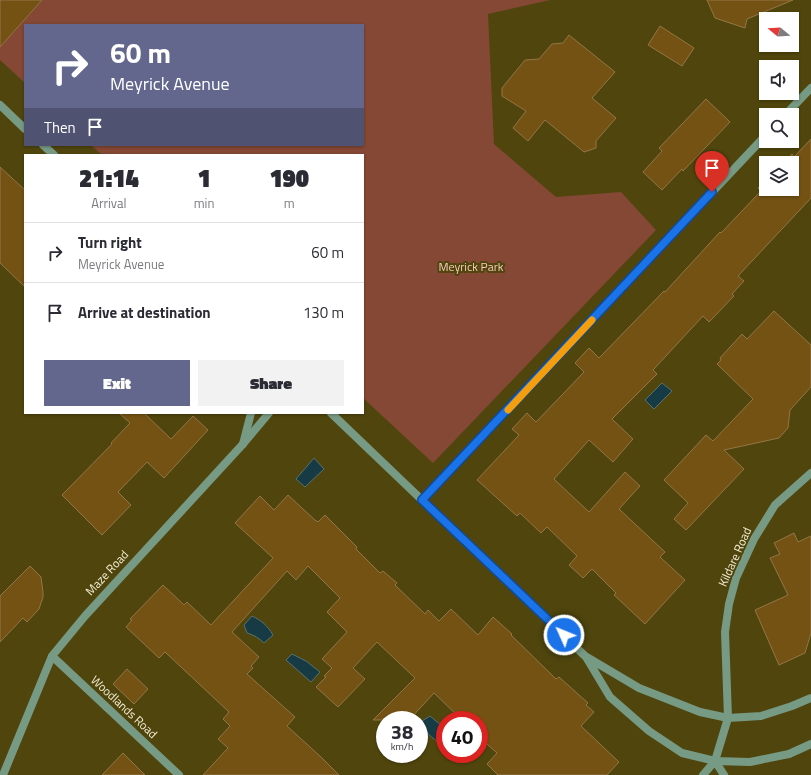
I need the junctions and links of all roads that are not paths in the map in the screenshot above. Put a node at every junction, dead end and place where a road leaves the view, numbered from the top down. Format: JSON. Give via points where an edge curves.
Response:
{"nodes":[{"id":1,"x":811,"y":88,"type":"edge"},
{"id":2,"x":0,"y":105,"type":"edge"},
{"id":3,"x":792,"y":108,"type":"edge"},
{"id":4,"x":24,"y":127,"type":"edge"},
{"id":5,"x":759,"y":142,"type":"edge"},
{"id":6,"x":44,"y":146,"type":"edge"},
{"id":7,"x":53,"y":154,"type":"edge"},
{"id":8,"x":251,"y":414,"type":"edge"},
{"id":9,"x":268,"y":414,"type":"edge"},
{"id":10,"x":333,"y":414,"type":"edge"},
{"id":11,"x":243,"y":444,"type":"junction"},
{"id":12,"x":811,"y":473,"type":"edge"},
{"id":13,"x":422,"y":500,"type":"junction"},
{"id":14,"x":52,"y":656,"type":"junction"},
{"id":15,"x":585,"y":656,"type":"junction"},
{"id":16,"x":811,"y":698,"type":"edge"},
{"id":17,"x":728,"y":718,"type":"junction"},
{"id":18,"x":811,"y":744,"type":"edge"},
{"id":19,"x":715,"y":761,"type":"junction"},
{"id":20,"x":3,"y":775,"type":"edge"},
{"id":21,"x":179,"y":775,"type":"edge"},
{"id":22,"x":703,"y":775,"type":"edge"},
{"id":23,"x":724,"y":775,"type":"edge"}],
"edges":[{"from":1,"to":3,"type":"street"},
{"from":2,"to":4,"type":"street"},
{"from":5,"to":13,"type":"street"},
{"from":6,"to":7,"type":"street"},
{"from":8,"to":11,"type":"street"},
{"from":9,"to":11,"type":"street","name":"Maze Road"},
{"from":10,"to":13,"type":"street"},
{"from":11,"to":14,"type":"street","name":"Maze Road","via":[[85,616]]},
{"from":12,"to":17,"type":"street","name":"Kildare Road","via":[[775,505],[754,539],[736,578],[725,632]]},
{"from":13,"to":15,"type":"street"},
{"from":14,"to":20,"type":"street","name":"Maze Road"},
{"from":14,"to":21,"type":"street","name":"Woodlands Road"},
{"from":15,"to":17,"type":"street","via":[[639,688],[700,712]]},
{"from":15,"to":19,"type":"street","via":[[610,697],[648,731],[682,753]]},
{"from":16,"to":17,"type":"street","via":[[761,716]]},
{"from":17,"to":19,"type":"street","name":"Kildare Road"},
{"from":18,"to":19,"type":"street","via":[[789,754],[750,762]]},
{"from":19,"to":22,"type":"street"},
{"from":19,"to":23,"type":"street"}]}
